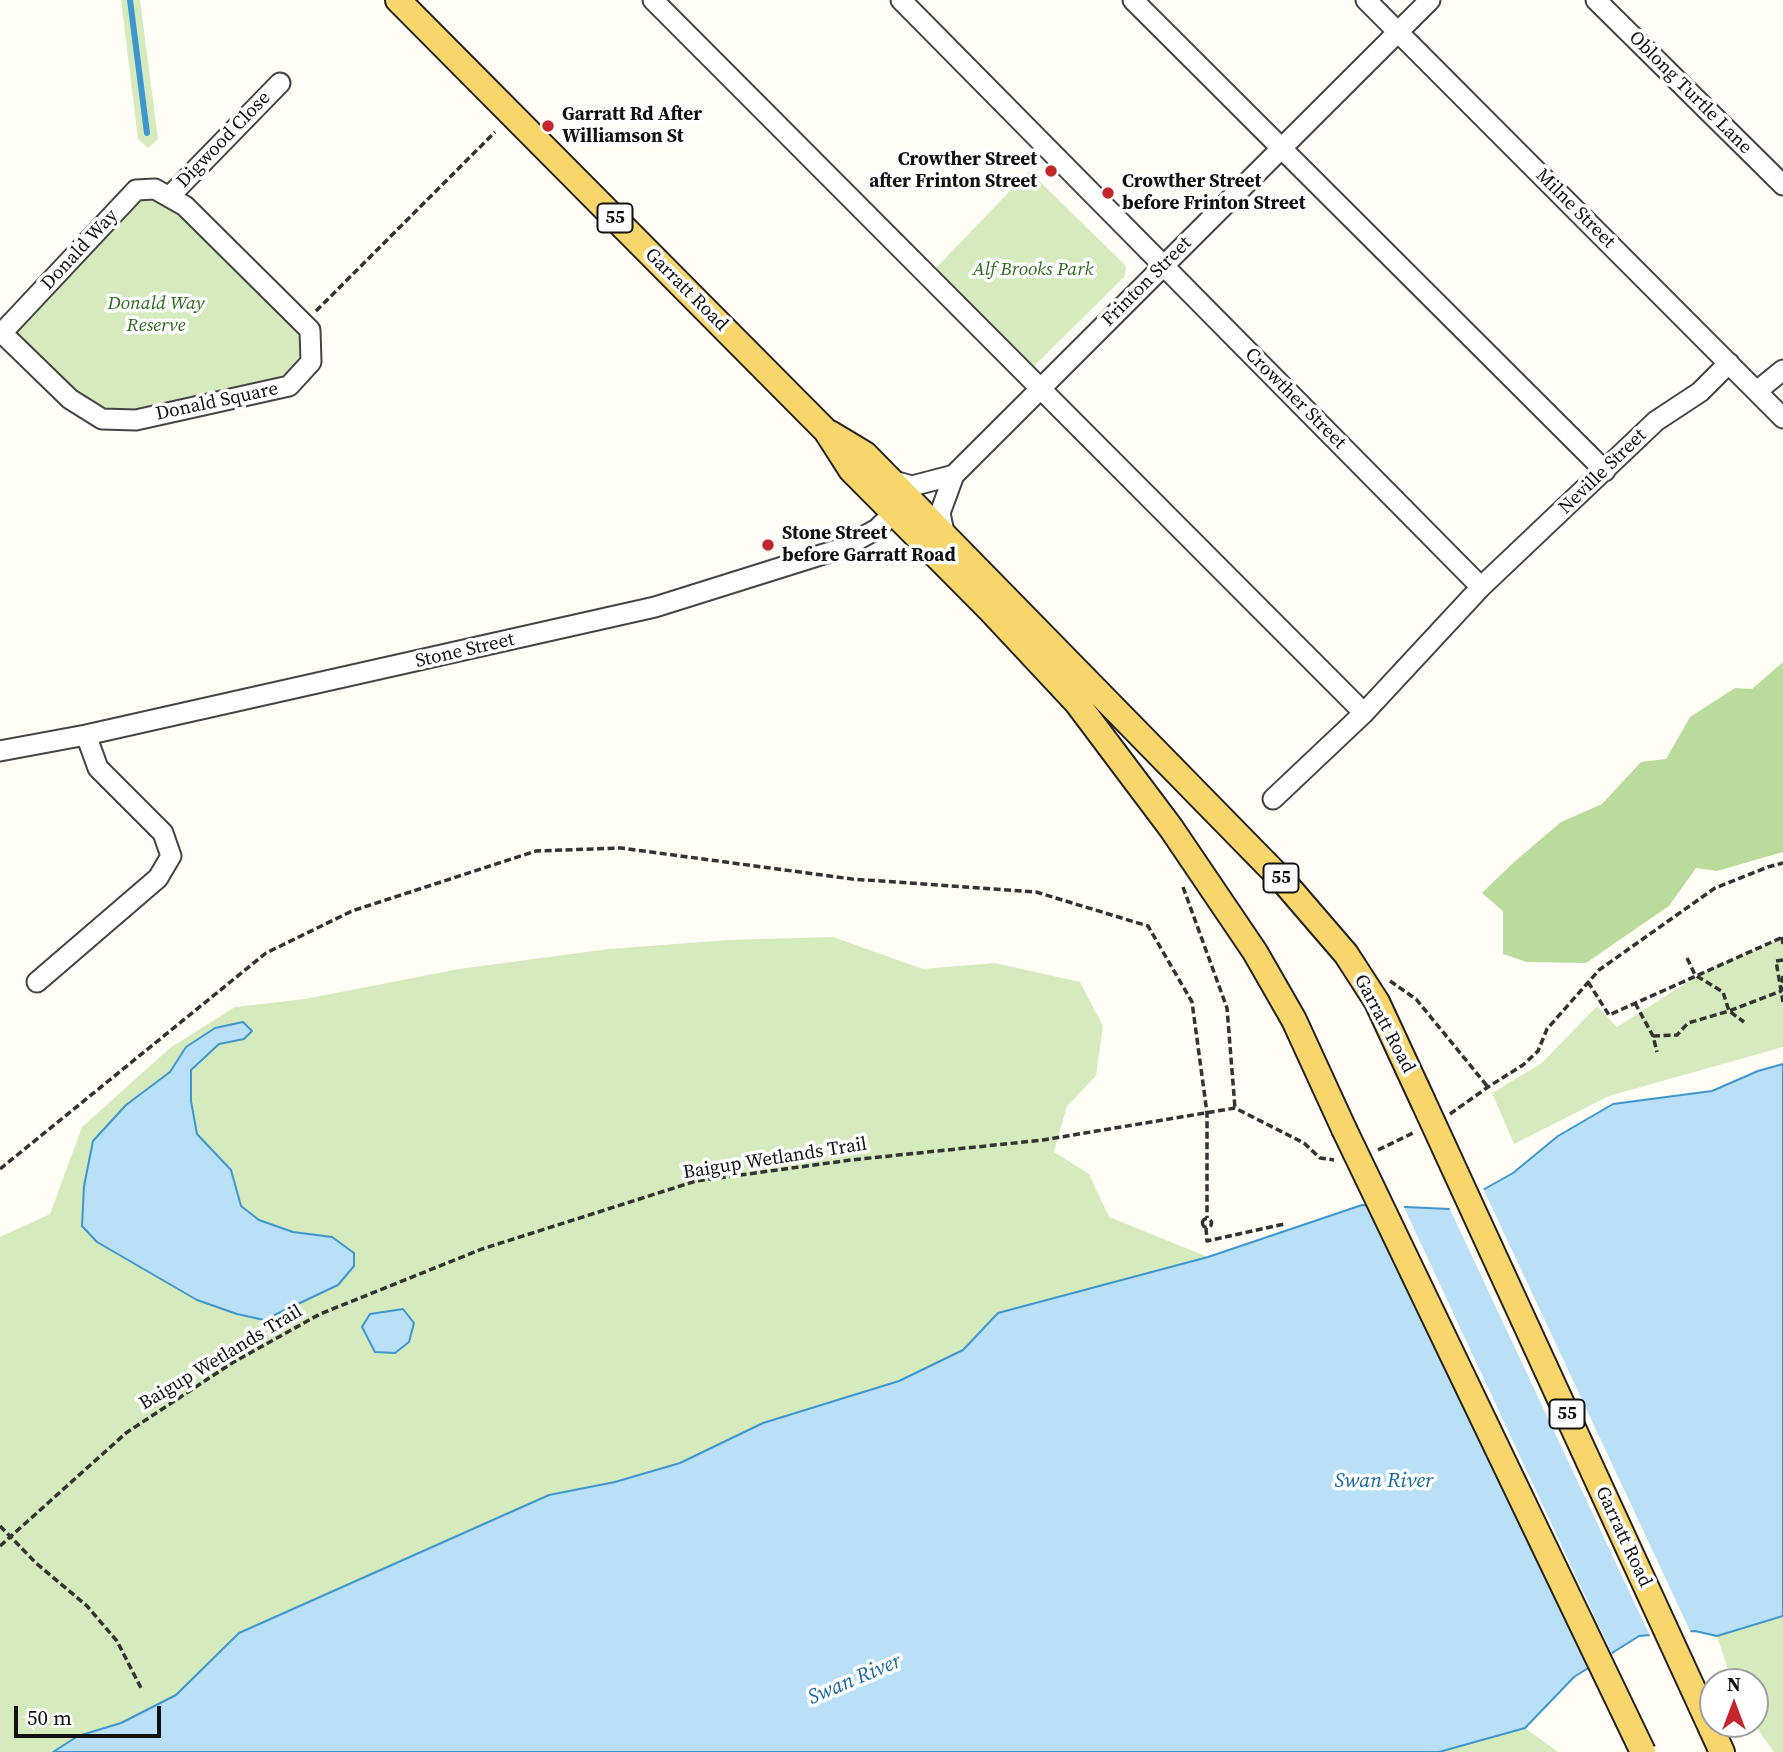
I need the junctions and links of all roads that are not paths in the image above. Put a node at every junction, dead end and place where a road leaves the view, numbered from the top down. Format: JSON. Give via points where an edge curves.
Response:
{"nodes":[{"id":1,"x":653,"y":0,"type":"edge"},
{"id":2,"x":901,"y":0,"type":"edge"},
{"id":3,"x":1133,"y":0,"type":"edge"},
{"id":4,"x":1366,"y":0,"type":"edge"},
{"id":5,"x":1430,"y":0,"type":"edge"},
{"id":6,"x":1596,"y":0,"type":"edge"},
{"id":7,"x":404,"y":2,"type":"edge"},
{"id":8,"x":1398,"y":32,"type":"junction"},
{"id":9,"x":280,"y":83,"type":"dead end"},
{"id":10,"x":1281,"y":148,"type":"junction"},
{"id":11,"x":1783,"y":185,"type":"edge"},
{"id":12,"x":169,"y":197,"type":"junction"},
{"id":13,"x":1163,"y":266,"type":"junction"},
{"id":14,"x":1,"y":334,"type":"edge"},
{"id":15,"x":1729,"y":363,"type":"junction"},
{"id":16,"x":1783,"y":370,"type":"edge"},
{"id":17,"x":1040,"y":389,"type":"junction"},
{"id":18,"x":1757,"y":391,"type":"junction"},
{"id":19,"x":1783,"y":418,"type":"edge"},
{"id":20,"x":826,"y":430,"type":"junction"},
{"id":21,"x":1605,"y":471,"type":"junction"},
{"id":22,"x":954,"y":475,"type":"junction"},
{"id":23,"x":890,"y":480,"type":"junction"},
{"id":24,"x":901,"y":506,"type":"junction"},
{"id":25,"x":944,"y":533,"type":"junction"},
{"id":26,"x":1481,"y":587,"type":"junction"},
{"id":27,"x":1364,"y":713,"type":"junction"},
{"id":28,"x":86,"y":735,"type":"junction"},
{"id":29,"x":0,"y":751,"type":"edge"},
{"id":30,"x":1273,"y":799,"type":"dead end"},
{"id":31,"x":37,"y":982,"type":"dead end"},
{"id":32,"x":1643,"y":1752,"type":"edge"},
{"id":33,"x":1722,"y":1752,"type":"edge"}],
"edges":[{"from":1,"to":17,"type":"street"},
{"from":2,"to":13,"type":"street","name":"Crowther Street"},
{"from":3,"to":10,"type":"street"},
{"from":4,"to":8,"type":"street","name":"Milne Street"},
{"from":5,"to":8,"type":"street","name":"Frinton Street"},
{"from":6,"to":11,"type":"street","name":"Oblong Turtle Lane"},
{"from":7,"to":20,"type":"main road","name":"Garratt Road","number":"55"},
{"from":8,"to":10,"type":"street","name":"Frinton Street"},
{"from":8,"to":15,"type":"street","name":"Milne Street"},
{"from":9,"to":12,"type":"street","name":"Digwood Close"},
{"from":10,"to":13,"type":"street","name":"Frinton Street"},
{"from":10,"to":21,"type":"street"},
{"from":12,"to":14,"type":"street","name":"Donald Way","via":[[155,189],[136,190]]},
{"from":12,"to":14,"type":"street","name":"Donald Square","via":[[185,206],[310,330],[311,362],[289,386],[136,420],[102,419],[70,399]]},
{"from":13,"to":17,"type":"street","name":"Frinton Street"},
{"from":13,"to":26,"type":"street","name":"Crowther Street"},
{"from":15,"to":18,"type":"street","name":"Milne Street"},
{"from":15,"to":21,"type":"street","name":"Neville Street","via":[[1700,392],[1656,421]]},
{"from":16,"to":18,"type":"street"},
{"from":17,"to":22,"type":"street","name":"Frinton Street"},
{"from":17,"to":27,"type":"street"},
{"from":18,"to":19,"type":"street","name":"Milne Street"},
{"from":20,"to":23,"type":"main road","name":"Garratt Road","number":"55","via":[[865,454]]},
{"from":20,"to":24,"type":"main road","name":"Garratt Road","number":"55","via":[[851,470]]},
{"from":21,"to":26,"type":"street","name":"Neville Street"},
{"from":22,"to":23,"type":"street","via":[[912,486]]},
{"from":22,"to":25,"type":"street","name":"Frinton Street","via":[[940,513]]},
{"from":23,"to":24,"type":"main road","name":"Garratt Road","number":"55"},
{"from":24,"to":25,"type":"main road","name":"Garratt Road","number":"55"},
{"from":24,"to":28,"type":"street","name":"Stone Street","via":[[871,533],[843,548],[655,607]]},
{"from":24,"to":32,"type":"main road","name":"Garratt Road","number":"55","bridge":true,"via":[[1077,704],[1171,828],[1255,952],[1294,1020]]},
{"from":25,"to":33,"type":"main road","name":"Garratt Road","number":"55","bridge":true,"via":[[1275,872],[1346,954],[1377,1002]]},
{"from":26,"to":27,"type":"street"},
{"from":27,"to":30,"type":"street"},
{"from":28,"to":29,"type":"street","name":"Stone Street"},
{"from":28,"to":31,"type":"street","via":[[98,768],[163,833],[172,856],[158,878]]}]}
